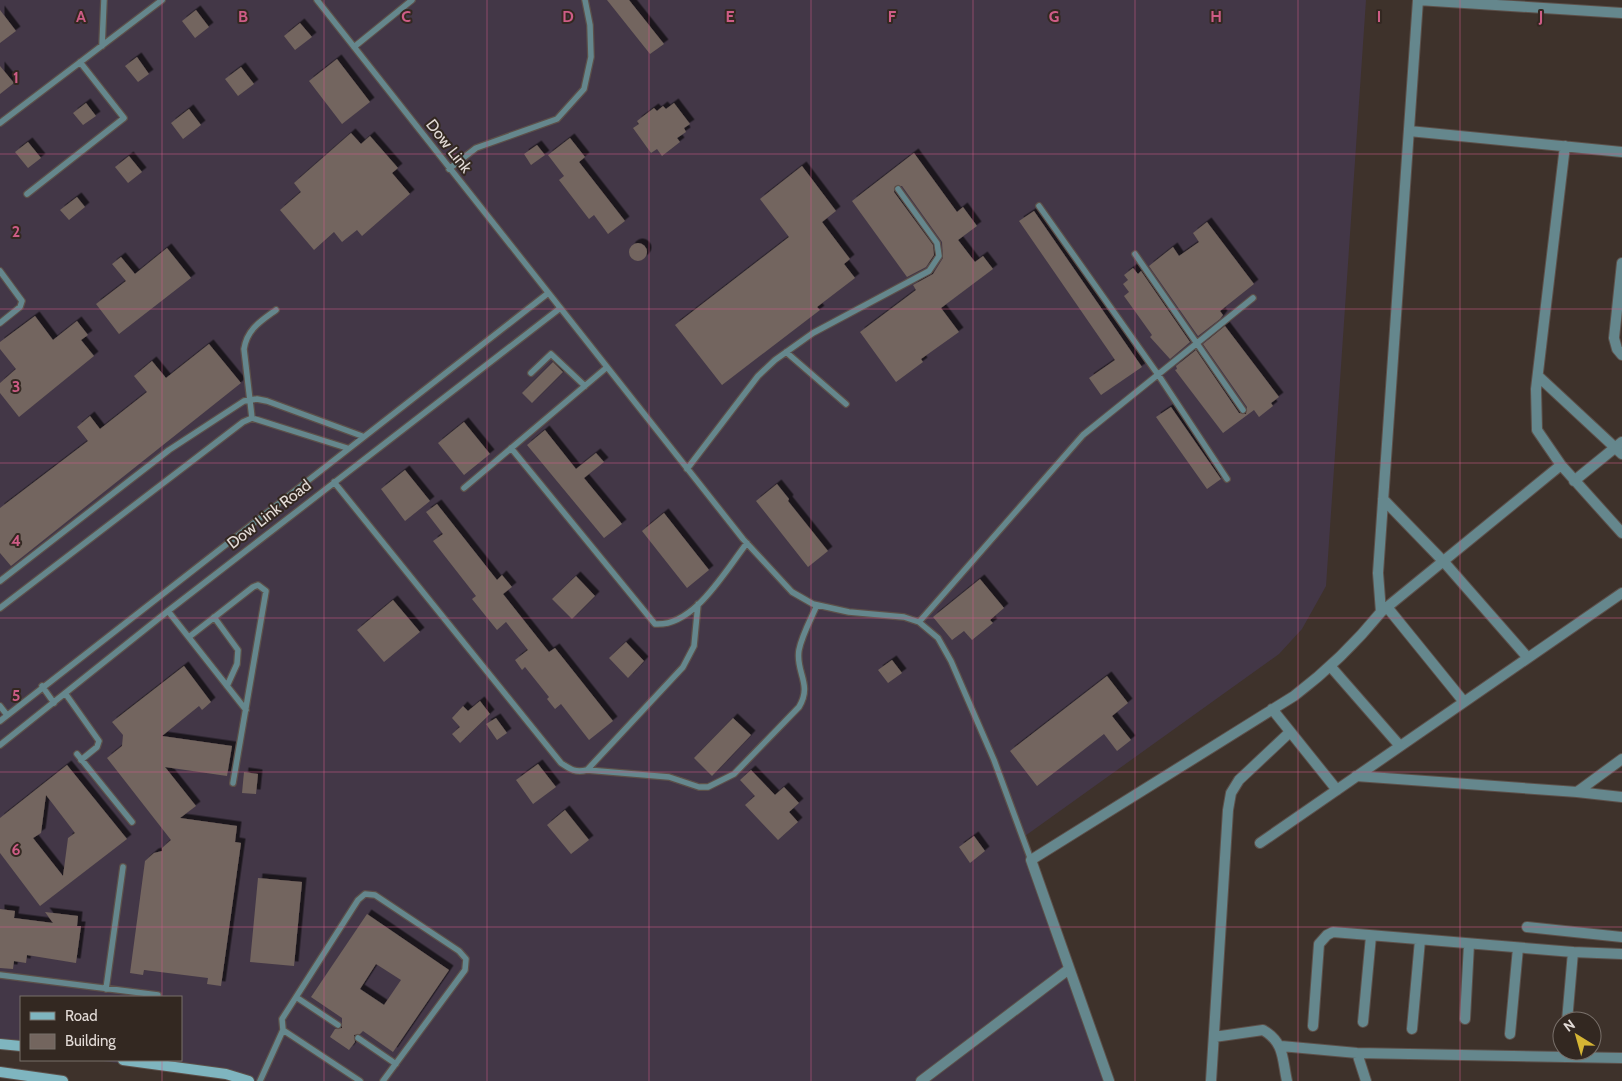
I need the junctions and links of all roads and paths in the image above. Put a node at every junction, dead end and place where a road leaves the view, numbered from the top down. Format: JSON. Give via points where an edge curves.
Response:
{"nodes":[{"id":1,"x":104,"y":0,"type":"edge"},
{"id":2,"x":162,"y":0,"type":"edge"},
{"id":3,"x":317,"y":0,"type":"edge"},
{"id":4,"x":412,"y":0,"type":"edge"},
{"id":5,"x":585,"y":0,"type":"edge"},
{"id":6,"x":1418,"y":0,"type":"edge"},
{"id":7,"x":1508,"y":4,"type":"edge"},
{"id":8,"x":1622,"y":13,"type":"edge"},
{"id":9,"x":102,"y":46,"type":"junction"},
{"id":10,"x":354,"y":48,"type":"junction"},
{"id":11,"x":80,"y":62,"type":"junction"},
{"id":12,"x":0,"y":123,"type":"edge"},
{"id":13,"x":1409,"y":131,"type":"junction"},
{"id":14,"x":1565,"y":146,"type":"junction"},
{"id":15,"x":1622,"y":152,"type":"edge"},
{"id":16,"x":449,"y":169,"type":"junction"},
{"id":17,"x":898,"y":189,"type":"dead end"},
{"id":18,"x":27,"y":194,"type":"dead end"},
{"id":19,"x":1039,"y":206,"type":"dead end"},
{"id":20,"x":1135,"y":254,"type":"dead end"},
{"id":21,"x":1622,"y":263,"type":"edge"},
{"id":22,"x":0,"y":271,"type":"edge"},
{"id":23,"x":547,"y":294,"type":"junction"},
{"id":24,"x":1253,"y":298,"type":"dead end"},
{"id":25,"x":559,"y":309,"type":"junction"},
{"id":26,"x":276,"y":310,"type":"dead end"},
{"id":27,"x":0,"y":322,"type":"edge"},
{"id":28,"x":1197,"y":344,"type":"junction"},
{"id":29,"x":786,"y":352,"type":"junction"},
{"id":30,"x":1622,"y":355,"type":"edge"},
{"id":31,"x":606,"y":368,"type":"junction"},
{"id":32,"x":530,"y":373,"type":"dead end"},
{"id":33,"x":1159,"y":376,"type":"junction"},
{"id":34,"x":1538,"y":376,"type":"junction"},
{"id":35,"x":585,"y":386,"type":"junction"},
{"id":36,"x":252,"y":400,"type":"junction"},
{"id":37,"x":846,"y":404,"type":"dead end"},
{"id":38,"x":1243,"y":410,"type":"dead end"},
{"id":39,"x":252,"y":418,"type":"junction"},
{"id":40,"x":362,"y":436,"type":"junction"},
{"id":41,"x":347,"y":448,"type":"junction"},
{"id":42,"x":511,"y":448,"type":"junction"},
{"id":43,"x":1620,"y":448,"type":"edge"},
{"id":44,"x":1561,"y":465,"type":"junction"},
{"id":45,"x":687,"y":469,"type":"junction"},
{"id":46,"x":1227,"y":479,"type":"dead end"},
{"id":47,"x":1574,"y":481,"type":"junction"},
{"id":48,"x":334,"y":482,"type":"junction"},
{"id":49,"x":464,"y":488,"type":"dead end"},
{"id":50,"x":1383,"y":499,"type":"junction"},
{"id":51,"x":1622,"y":533,"type":"edge"},
{"id":52,"x":747,"y":544,"type":"junction"},
{"id":53,"x":1444,"y":562,"type":"junction"},
{"id":54,"x":0,"y":581,"type":"edge"},
{"id":55,"x":1622,"y":593,"type":"edge"},
{"id":56,"x":698,"y":604,"type":"junction"},
{"id":57,"x":817,"y":605,"type":"junction"},
{"id":58,"x":0,"y":608,"type":"edge"},
{"id":59,"x":1384,"y":609,"type":"junction"},
{"id":60,"x":168,"y":611,"type":"junction"},
{"id":61,"x":214,"y":617,"type":"junction"},
{"id":62,"x":919,"y":622,"type":"junction"},
{"id":63,"x":189,"y":637,"type":"junction"},
{"id":64,"x":1528,"y":658,"type":"junction"},
{"id":65,"x":1331,"y":667,"type":"junction"},
{"id":66,"x":42,"y":686,"type":"junction"},
{"id":67,"x":227,"y":686,"type":"junction"},
{"id":68,"x":66,"y":693,"type":"junction"},
{"id":69,"x":1464,"y":702,"type":"junction"},
{"id":70,"x":54,"y":703,"type":"junction"},
{"id":71,"x":0,"y":706,"type":"edge"},
{"id":72,"x":1272,"y":709,"type":"junction"},
{"id":73,"x":246,"y":710,"type":"junction"},
{"id":74,"x":7,"y":715,"type":"junction"},
{"id":75,"x":0,"y":721,"type":"edge"},
{"id":76,"x":1290,"y":732,"type":"junction"},
{"id":77,"x":0,"y":745,"type":"edge"},
{"id":78,"x":1400,"y":746,"type":"junction"},
{"id":79,"x":1622,"y":759,"type":"edge"},
{"id":80,"x":587,"y":770,"type":"junction"},
{"id":81,"x":1356,"y":776,"type":"junction"},
{"id":82,"x":233,"y":783,"type":"dead end"},
{"id":83,"x":1337,"y":790,"type":"junction"},
{"id":84,"x":1577,"y":792,"type":"junction"},
{"id":85,"x":1622,"y":797,"type":"edge"},
{"id":86,"x":132,"y":822,"type":"dead end"},
{"id":87,"x":1260,"y":843,"type":"dead end"},
{"id":88,"x":1032,"y":860,"type":"junction"},
{"id":89,"x":123,"y":867,"type":"dead end"},
{"id":90,"x":1527,"y":927,"type":"dead end"},
{"id":91,"x":1371,"y":936,"type":"junction"},
{"id":92,"x":1622,"y":937,"type":"edge"},
{"id":93,"x":1420,"y":940,"type":"junction"},
{"id":94,"x":1469,"y":944,"type":"junction"},
{"id":95,"x":1518,"y":948,"type":"junction"},
{"id":96,"x":1573,"y":952,"type":"junction"},
{"id":97,"x":1622,"y":954,"type":"edge"},
{"id":98,"x":1069,"y":969,"type":"junction"},
{"id":99,"x":0,"y":975,"type":"edge"},
{"id":100,"x":106,"y":989,"type":"junction"},
{"id":101,"x":158,"y":995,"type":"dead end"},
{"id":102,"x":296,"y":997,"type":"junction"},
{"id":103,"x":1568,"y":1011,"type":"edge"},
{"id":104,"x":1465,"y":1019,"type":"dead end"},
{"id":105,"x":1363,"y":1022,"type":"dead end"},
{"id":106,"x":338,"y":1025,"type":"dead end"},
{"id":107,"x":1313,"y":1026,"type":"dead end"},
{"id":108,"x":1412,"y":1029,"type":"dead end"},
{"id":109,"x":283,"y":1030,"type":"junction"},
{"id":110,"x":1510,"y":1034,"type":"dead end"},
{"id":111,"x":1214,"y":1037,"type":"junction"},
{"id":112,"x":358,"y":1038,"type":"dead end"},
{"id":113,"x":0,"y":1044,"type":"edge"},
{"id":114,"x":20,"y":1046,"type":"edge"},
{"id":115,"x":1281,"y":1046,"type":"junction"},
{"id":116,"x":1357,"y":1053,"type":"junction"},
{"id":117,"x":1622,"y":1058,"type":"edge"},
{"id":118,"x":130,"y":1061,"type":"edge"},
{"id":119,"x":396,"y":1064,"type":"junction"},
{"id":120,"x":0,"y":1072,"type":"edge"},
{"id":121,"x":63,"y":1081,"type":"edge"},
{"id":122,"x":249,"y":1081,"type":"edge"},
{"id":123,"x":260,"y":1081,"type":"edge"},
{"id":124,"x":360,"y":1081,"type":"edge"},
{"id":125,"x":383,"y":1081,"type":"edge"},
{"id":126,"x":921,"y":1081,"type":"edge"},
{"id":127,"x":1109,"y":1081,"type":"edge"},
{"id":128,"x":1211,"y":1081,"type":"edge"},
{"id":129,"x":1287,"y":1081,"type":"edge"},
{"id":130,"x":1366,"y":1081,"type":"edge"}],
"edges":[{"from":1,"to":9,"type":"lane"},
{"from":2,"to":9,"type":"lane"},
{"from":3,"to":10,"type":"lane","name":"Dow Link"},
{"from":4,"to":10,"type":"lane"},
{"from":5,"to":16,"type":"lane","via":[[591,57],[584,89],[557,119],[476,148]]},
{"from":6,"to":7,"type":"street"},
{"from":6,"to":13,"type":"street"},
{"from":7,"to":8,"type":"street"},
{"from":9,"to":11,"type":"lane"},
{"from":10,"to":16,"type":"lane","name":"Dow Link"},
{"from":11,"to":12,"type":"lane"},
{"from":11,"to":18,"type":"lane","via":[[124,118]]},
{"from":13,"to":14,"type":"street"},
{"from":13,"to":50,"type":"street"},
{"from":14,"to":15,"type":"street"},
{"from":14,"to":34,"type":"street"},
{"from":16,"to":23,"type":"lane","name":"Dow Link"},
{"from":17,"to":29,"type":"lane","via":[[938,243],[940,250],[935,263],[920,278],[812,334]]},
{"from":19,"to":33,"type":"lane"},
{"from":20,"to":28,"type":"lane"},
{"from":21,"to":30,"type":"street","via":[[1614,338]]},
{"from":22,"to":27,"type":"lane","via":[[22,301],[20,307]]},
{"from":23,"to":25,"type":"lane","name":"Dow Link"},
{"from":23,"to":40,"type":"lane","name":"Dow Link Road"},
{"from":24,"to":28,"type":"lane"},
{"from":25,"to":31,"type":"lane","name":"Dow Link"},
{"from":25,"to":48,"type":"lane","name":"Dow Link Road"},
{"from":26,"to":36,"type":"lane","via":[[252,328],[245,341]]},
{"from":28,"to":33,"type":"lane"},
{"from":28,"to":38,"type":"lane"},
{"from":29,"to":37,"type":"lane"},
{"from":29,"to":45,"type":"lane","via":[[758,376]]},
{"from":31,"to":35,"type":"lane"},
{"from":31,"to":45,"type":"lane","name":"Dow Link"},
{"from":32,"to":35,"type":"lane","via":[[551,354]]},
{"from":33,"to":46,"type":"lane"},
{"from":33,"to":62,"type":"lane","via":[[1083,435]]},
{"from":34,"to":43,"type":"street"},
{"from":34,"to":44,"type":"street","via":[[1537,430]]},
{"from":35,"to":42,"type":"lane"},
{"from":36,"to":39,"type":"lane"},
{"from":36,"to":40,"type":"lane","via":[[266,401]]},
{"from":36,"to":54,"type":"lane","via":[[236,404],[169,450]]},
{"from":39,"to":41,"type":"lane"},
{"from":39,"to":58,"type":"lane"},
{"from":40,"to":41,"type":"lane","name":"Dow Link Road"},
{"from":41,"to":66,"type":"lane","name":"Dow Link Road"},
{"from":42,"to":49,"type":"lane"},
{"from":42,"to":56,"type":"lane","via":[[655,624],[669,624],[681,619]]},
{"from":43,"to":47,"type":"street"},
{"from":44,"to":47,"type":"street"},
{"from":44,"to":53,"type":"street"},
{"from":45,"to":52,"type":"lane","name":"Dow Link"},
{"from":47,"to":51,"type":"street"},
{"from":48,"to":60,"type":"lane","name":"Dow Link Road"},
{"from":48,"to":80,"type":"lane","via":[[561,763],[578,772]]},
{"from":50,"to":53,"type":"street"},
{"from":50,"to":59,"type":"street","via":[[1378,573]]},
{"from":52,"to":56,"type":"lane"},
{"from":52,"to":57,"type":"lane","name":"Dow Link","via":[[792,592]]},
{"from":53,"to":59,"type":"street"},
{"from":53,"to":64,"type":"street"},
{"from":55,"to":64,"type":"street"},
{"from":56,"to":80,"type":"lane","via":[[694,646],[683,668]]},
{"from":57,"to":62,"type":"lane","name":"Dow Link"},
{"from":57,"to":80,"type":"lane","via":[[799,652],[806,690],[804,698],[734,774],[718,784],[699,788],[669,777]]},
{"from":59,"to":65,"type":"street"},
{"from":59,"to":69,"type":"street"},
{"from":60,"to":63,"type":"lane"},
{"from":60,"to":68,"type":"lane","name":"Dow Link Road"},
{"from":61,"to":63,"type":"lane"},
{"from":61,"to":67,"type":"lane","via":[[238,650],[237,664]]},
{"from":61,"to":73,"type":"lane","via":[[253,587],[258,585],[266,591]]},
{"from":62,"to":88,"type":"lane","via":[[938,638],[951,661],[994,760]]},
{"from":63,"to":67,"type":"lane"},
{"from":64,"to":69,"type":"street"},
{"from":65,"to":72,"type":"street"},
{"from":65,"to":78,"type":"street"},
{"from":66,"to":70,"type":"lane"},
{"from":66,"to":74,"type":"lane","name":"Dow Link Road"},
{"from":67,"to":73,"type":"lane"},
{"from":68,"to":70,"type":"lane","name":"Dow Link Road"},
{"from":68,"to":86,"type":"lane","via":[[99,741],[97,747],[79,757]]},
{"from":69,"to":78,"type":"street"},
{"from":70,"to":77,"type":"lane","name":"Dow Link Road"},
{"from":71,"to":74,"type":"lane"},
{"from":72,"to":76,"type":"street"},
{"from":72,"to":88,"type":"street"},
{"from":73,"to":82,"type":"lane"},
{"from":74,"to":75,"type":"lane","name":"Dow Link Road"},
{"from":76,"to":83,"type":"street"},
{"from":76,"to":111,"type":"street","via":[[1239,780],[1231,793]]},
{"from":78,"to":81,"type":"street"},
{"from":79,"to":84,"type":"street"},
{"from":81,"to":83,"type":"street"},
{"from":81,"to":84,"type":"street"},
{"from":83,"to":87,"type":"street"},
{"from":84,"to":85,"type":"street"},
{"from":88,"to":98,"type":"street"},
{"from":89,"to":100,"type":"lane"},
{"from":90,"to":92,"type":"street"},
{"from":91,"to":93,"type":"street"},
{"from":91,"to":105,"type":"street"},
{"from":91,"to":107,"type":"street","via":[[1333,932],[1319,944]]},
{"from":93,"to":94,"type":"street"},
{"from":93,"to":108,"type":"street"},
{"from":94,"to":95,"type":"street"},
{"from":94,"to":104,"type":"street"},
{"from":95,"to":96,"type":"street"},
{"from":95,"to":110,"type":"street"},
{"from":96,"to":97,"type":"street"},
{"from":96,"to":103,"type":"street"},
{"from":98,"to":126,"type":"street"},
{"from":98,"to":127,"type":"street"},
{"from":99,"to":100,"type":"lane"},
{"from":100,"to":101,"type":"lane"},
{"from":102,"to":106,"type":"lane"},
{"from":102,"to":109,"type":"lane","via":[[282,1019]]},
{"from":102,"to":119,"type":"lane","via":[[365,894],[375,895],[452,946],[466,959],[465,970]]},
{"from":109,"to":123,"type":"lane"},
{"from":109,"to":124,"type":"lane"},
{"from":111,"to":115,"type":"street","via":[[1263,1030]]},
{"from":111,"to":128,"type":"street"},
{"from":112,"to":119,"type":"lane"},
{"from":113,"to":114,"type":"main road"},
{"from":115,"to":116,"type":"street"},
{"from":115,"to":129,"type":"street"},
{"from":116,"to":117,"type":"street"},
{"from":116,"to":130,"type":"street"},
{"from":118,"to":122,"type":"main road","via":[[226,1074]]},
{"from":119,"to":125,"type":"lane"},
{"from":120,"to":121,"type":"main road"}]}
